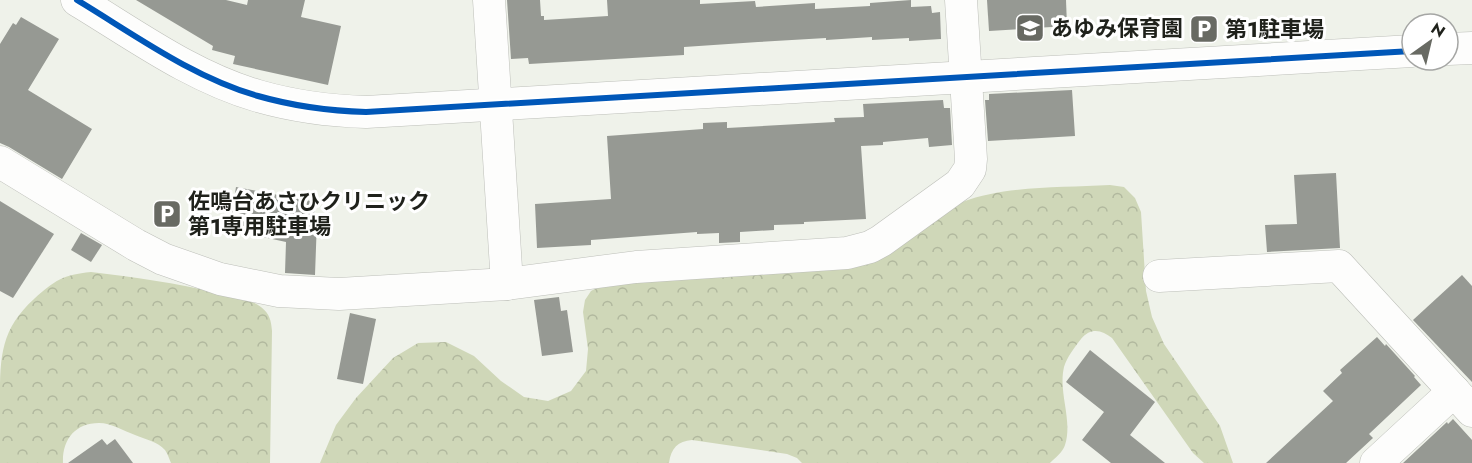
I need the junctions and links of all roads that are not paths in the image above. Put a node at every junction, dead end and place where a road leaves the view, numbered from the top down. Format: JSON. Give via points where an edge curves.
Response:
{"nodes":[{"id":1,"x":76,"y":0,"type":"edge"},
{"id":2,"x":489,"y":0,"type":"edge"},
{"id":3,"x":961,"y":0,"type":"edge"},
{"id":4,"x":1400,"y":52,"type":"edge"},
{"id":5,"x":966,"y":77,"type":"junction"},
{"id":6,"x":495,"y":104,"type":"junction"},
{"id":7,"x":0,"y":162,"type":"edge"},
{"id":8,"x":1159,"y":276,"type":"dead end"},
{"id":9,"x":507,"y":284,"type":"junction"},
{"id":10,"x":1463,"y":401,"type":"edge"},
{"id":11,"x":1376,"y":463,"type":"edge"}],
"edges":[{"from":1,"to":6,"type":"street","via":[[181,63],[257,96],[329,110],[366,112]]},
{"from":2,"to":6,"type":"street"},
{"from":3,"to":5,"type":"street"},
{"from":4,"to":5,"type":"street"},
{"from":5,"to":6,"type":"street"},
{"from":5,"to":9,"type":"street","via":[[971,159],[966,177],[870,247],[847,253],[636,267]]},
{"from":6,"to":9,"type":"street"},
{"from":7,"to":9,"type":"street","via":[[136,245],[201,273],[249,287],[339,294]]},
{"from":8,"to":10,"type":"street","via":[[1339,266]]},
{"from":10,"to":11,"type":"street"}]}
